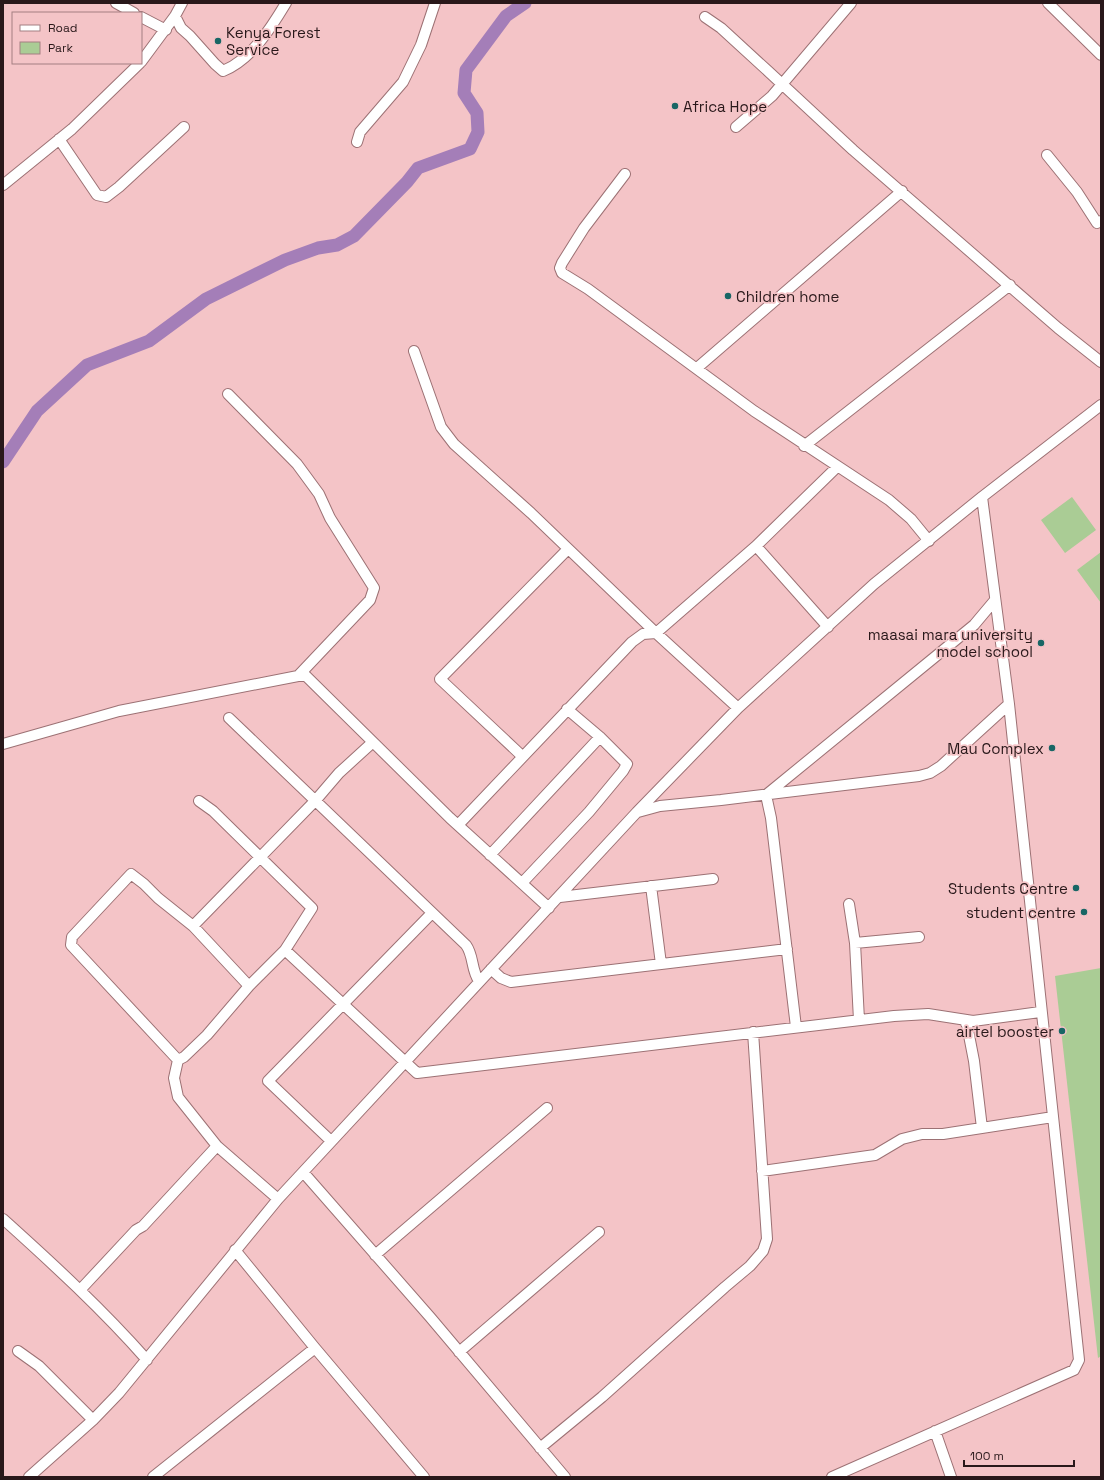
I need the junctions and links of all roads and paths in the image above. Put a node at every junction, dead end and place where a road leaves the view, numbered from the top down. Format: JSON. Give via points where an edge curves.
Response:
{"nodes":[{"id":1,"x":116,"y":3,"type":"edge"},
{"id":2,"x":182,"y":3,"type":"edge"},
{"id":3,"x":286,"y":3,"type":"edge"},
{"id":4,"x":435,"y":3,"type":"edge"},
{"id":5,"x":851,"y":3,"type":"edge"},
{"id":6,"x":1048,"y":3,"type":"edge"},
{"id":7,"x":132,"y":12,"type":"edge"},
{"id":8,"x":175,"y":16,"type":"junction"},
{"id":9,"x":705,"y":17,"type":"dead end"},
{"id":10,"x":142,"y":18,"type":"edge"},
{"id":11,"x":166,"y":30,"type":"junction"},
{"id":12,"x":1099,"y":49,"type":"edge"},
{"id":13,"x":142,"y":60,"type":"edge"},
{"id":14,"x":138,"y":64,"type":"edge"},
{"id":15,"x":782,"y":85,"type":"junction"},
{"id":16,"x":184,"y":127,"type":"dead end"},
{"id":17,"x":736,"y":127,"type":"dead end"},
{"id":18,"x":59,"y":139,"type":"junction"},
{"id":19,"x":358,"y":142,"type":"dead end"},
{"id":20,"x":1047,"y":156,"type":"dead end"},
{"id":21,"x":625,"y":174,"type":"dead end"},
{"id":22,"x":3,"y":185,"type":"edge"},
{"id":23,"x":902,"y":191,"type":"junction"},
{"id":24,"x":1100,"y":224,"type":"edge"},
{"id":25,"x":1010,"y":285,"type":"junction"},
{"id":26,"x":414,"y":351,"type":"dead end"},
{"id":27,"x":1101,"y":362,"type":"edge"},
{"id":28,"x":697,"y":368,"type":"junction"},
{"id":29,"x":228,"y":394,"type":"dead end"},
{"id":30,"x":1101,"y":405,"type":"edge"},
{"id":31,"x":804,"y":446,"type":"junction"},
{"id":32,"x":837,"y":467,"type":"junction"},
{"id":33,"x":982,"y":498,"type":"junction"},
{"id":34,"x":929,"y":541,"type":"junction"},
{"id":35,"x":756,"y":546,"type":"junction"},
{"id":36,"x":568,"y":549,"type":"junction"},
{"id":37,"x":995,"y":600,"type":"junction"},
{"id":38,"x":828,"y":627,"type":"junction"},
{"id":39,"x":656,"y":633,"type":"junction"},
{"id":40,"x":298,"y":676,"type":"junction"},
{"id":41,"x":1008,"y":704,"type":"junction"},
{"id":42,"x":738,"y":708,"type":"junction"},
{"id":43,"x":567,"y":709,"type":"junction"},
{"id":44,"x":229,"y":718,"type":"dead end"},
{"id":45,"x":600,"y":737,"type":"junction"},
{"id":46,"x":373,"y":742,"type":"junction"},
{"id":47,"x":3,"y":744,"type":"edge"},
{"id":48,"x":522,"y":756,"type":"junction"},
{"id":49,"x":766,"y":795,"type":"junction"},
{"id":50,"x":199,"y":801,"type":"dead end"},
{"id":51,"x":315,"y":801,"type":"junction"},
{"id":52,"x":637,"y":812,"type":"junction"},
{"id":53,"x":458,"y":825,"type":"junction"},
{"id":54,"x":490,"y":855,"type":"junction"},
{"id":55,"x":260,"y":856,"type":"junction"},
{"id":56,"x":713,"y":879,"type":"dead end"},
{"id":57,"x":522,"y":883,"type":"junction"},
{"id":58,"x":651,"y":886,"type":"junction"},
{"id":59,"x":560,"y":897,"type":"junction"},
{"id":60,"x":849,"y":904,"type":"dead end"},
{"id":61,"x":549,"y":908,"type":"junction"},
{"id":62,"x":432,"y":913,"type":"junction"},
{"id":63,"x":193,"y":926,"type":"junction"},
{"id":64,"x":920,"y":937,"type":"dead end"},
{"id":65,"x":855,"y":943,"type":"junction"},
{"id":66,"x":787,"y":949,"type":"junction"},
{"id":67,"x":285,"y":950,"type":"junction"},
{"id":68,"x":661,"y":964,"type":"junction"},
{"id":69,"x":491,"y":969,"type":"junction"},
{"id":70,"x":479,"y":981,"type":"junction"},
{"id":71,"x":249,"y":986,"type":"junction"},
{"id":72,"x":342,"y":1004,"type":"junction"},
{"id":73,"x":1040,"y":1012,"type":"junction"},
{"id":74,"x":859,"y":1020,"type":"junction"},
{"id":75,"x":964,"y":1020,"type":"junction"},
{"id":76,"x":796,"y":1027,"type":"junction"},
{"id":77,"x":753,"y":1032,"type":"junction"},
{"id":78,"x":178,"y":1060,"type":"junction"},
{"id":79,"x":404,"y":1063,"type":"junction"},
{"id":80,"x":547,"y":1108,"type":"dead end"},
{"id":81,"x":1053,"y":1117,"type":"junction"},
{"id":82,"x":982,"y":1128,"type":"junction"},
{"id":83,"x":331,"y":1141,"type":"junction"},
{"id":84,"x":218,"y":1146,"type":"junction"},
{"id":85,"x":762,"y":1171,"type":"junction"},
{"id":86,"x":303,"y":1172,"type":"junction"},
{"id":87,"x":278,"y":1199,"type":"junction"},
{"id":88,"x":3,"y":1219,"type":"edge"},
{"id":89,"x":599,"y":1232,"type":"dead end"},
{"id":90,"x":235,"y":1250,"type":"junction"},
{"id":91,"x":375,"y":1255,"type":"junction"},
{"id":92,"x":81,"y":1289,"type":"junction"},
{"id":93,"x":315,"y":1348,"type":"junction"},
{"id":94,"x":18,"y":1351,"type":"dead end"},
{"id":95,"x":459,"y":1352,"type":"junction"},
{"id":96,"x":147,"y":1360,"type":"junction"},
{"id":97,"x":93,"y":1420,"type":"junction"},
{"id":98,"x":935,"y":1431,"type":"junction"},
{"id":99,"x":540,"y":1448,"type":"junction"},
{"id":100,"x":29,"y":1477,"type":"edge"},
{"id":101,"x":153,"y":1477,"type":"edge"},
{"id":102,"x":424,"y":1477,"type":"edge"},
{"id":103,"x":565,"y":1477,"type":"edge"},
{"id":104,"x":832,"y":1477,"type":"edge"},
{"id":105,"x":951,"y":1477,"type":"edge"}],
"edges":[{"from":1,"to":7,"type":"street"},
{"from":2,"to":8,"type":"street"},
{"from":3,"to":8,"type":"street","via":[[266,35],[234,67],[223,71],[180,28]]},
{"from":4,"to":19,"type":"street","via":[[421,45],[403,82],[360,132]]},
{"from":5,"to":15,"type":"street"},
{"from":6,"to":12,"type":"street"},
{"from":8,"to":11,"type":"street"},
{"from":9,"to":15,"type":"street","via":[[721,28]]},
{"from":10,"to":11,"type":"street"},
{"from":11,"to":13,"type":"street"},
{"from":14,"to":18,"type":"street"},
{"from":15,"to":17,"type":"street"},
{"from":15,"to":23,"type":"street"},
{"from":16,"to":18,"type":"street","via":[[106,197],[97,195]]},
{"from":18,"to":22,"type":"street"},
{"from":20,"to":24,"type":"street"},
{"from":21,"to":28,"type":"street","via":[[584,228],[562,263],[560,271]]},
{"from":23,"to":25,"type":"street"},
{"from":23,"to":28,"type":"street"},
{"from":25,"to":27,"type":"street"},
{"from":25,"to":31,"type":"street"},
{"from":26,"to":36,"type":"street","via":[[446,435]]},
{"from":28,"to":31,"type":"street"},
{"from":29,"to":40,"type":"street","via":[[297,464],[319,494],[330,518],[374,588],[370,600]]},
{"from":30,"to":33,"type":"street"},
{"from":31,"to":32,"type":"street"},
{"from":32,"to":34,"type":"street","via":[[889,500],[911,519]]},
{"from":32,"to":35,"type":"street"},
{"from":33,"to":34,"type":"street"},
{"from":33,"to":37,"type":"street"},
{"from":34,"to":38,"type":"street","via":[[874,584]]},
{"from":35,"to":38,"type":"street"},
{"from":35,"to":39,"type":"street"},
{"from":36,"to":39,"type":"street"},
{"from":36,"to":48,"type":"street","via":[[440,679]]},
{"from":37,"to":41,"type":"street"},
{"from":37,"to":49,"type":"street","via":[[974,625]]},
{"from":38,"to":42,"type":"street"},
{"from":39,"to":42,"type":"street"},
{"from":39,"to":43,"type":"street","via":[[649,632],[638,636]]},
{"from":40,"to":46,"type":"street","via":[[309,678]]},
{"from":40,"to":47,"type":"street","via":[[119,711]]},
{"from":41,"to":49,"type":"street","via":[[941,766],[930,773]]},
{"from":41,"to":73,"type":"street"},
{"from":42,"to":52,"type":"street"},
{"from":43,"to":45,"type":"street"},
{"from":43,"to":48,"type":"street"},
{"from":44,"to":51,"type":"street"},
{"from":45,"to":54,"type":"street"},
{"from":45,"to":57,"type":"street","via":[[627,764],[623,772]]},
{"from":46,"to":51,"type":"street","via":[[339,773]]},
{"from":46,"to":53,"type":"street"},
{"from":48,"to":53,"type":"street"},
{"from":49,"to":52,"type":"street","via":[[660,806]]},
{"from":49,"to":66,"type":"street"},
{"from":50,"to":55,"type":"street"},
{"from":51,"to":55,"type":"street"},
{"from":51,"to":62,"type":"street"},
{"from":52,"to":59,"type":"street"},
{"from":53,"to":54,"type":"street"},
{"from":54,"to":57,"type":"street"},
{"from":55,"to":63,"type":"street"},
{"from":55,"to":67,"type":"street","via":[[312,908]]},
{"from":56,"to":58,"type":"street"},
{"from":57,"to":61,"type":"street"},
{"from":58,"to":59,"type":"street"},
{"from":58,"to":68,"type":"street"},
{"from":59,"to":61,"type":"street"},
{"from":60,"to":65,"type":"street"},
{"from":61,"to":69,"type":"street"},
{"from":62,"to":70,"type":"street","via":[[471,952],[472,966]]},
{"from":62,"to":72,"type":"street"},
{"from":63,"to":71,"type":"street"},
{"from":63,"to":78,"type":"street","via":[[131,874],[72,937],[71,944]]},
{"from":64,"to":65,"type":"street"},
{"from":65,"to":74,"type":"street"},
{"from":66,"to":68,"type":"street"},
{"from":66,"to":76,"type":"street"},
{"from":67,"to":71,"type":"street"},
{"from":67,"to":72,"type":"street"},
{"from":68,"to":69,"type":"street","via":[[511,982],[501,978]]},
{"from":69,"to":70,"type":"street"},
{"from":70,"to":79,"type":"street"},
{"from":71,"to":78,"type":"street","via":[[207,1035]]},
{"from":72,"to":79,"type":"street"},
{"from":72,"to":83,"type":"street","via":[[268,1081]]},
{"from":73,"to":75,"type":"street"},
{"from":73,"to":81,"type":"street"},
{"from":74,"to":75,"type":"street","via":[[928,1014]]},
{"from":74,"to":76,"type":"street"},
{"from":75,"to":82,"type":"street","via":[[974,1061]]},
{"from":76,"to":77,"type":"street"},
{"from":77,"to":79,"type":"street","via":[[422,1073],[413,1071]]},
{"from":77,"to":85,"type":"street"},
{"from":78,"to":84,"type":"street","via":[[174,1078],[178,1097]]},
{"from":79,"to":83,"type":"street"},
{"from":80,"to":91,"type":"street"},
{"from":81,"to":82,"type":"street"},
{"from":81,"to":98,"type":"street","via":[[1079,1360],[1076,1369]]},
{"from":82,"to":85,"type":"street","via":[[943,1134],[922,1134],[902,1138],[875,1154]]},
{"from":83,"to":86,"type":"street"},
{"from":84,"to":87,"type":"street"},
{"from":84,"to":92,"type":"street"},
{"from":85,"to":99,"type":"street","via":[[766,1239],[763,1251],[750,1266],[602,1397]]},
{"from":86,"to":87,"type":"street"},
{"from":86,"to":91,"type":"street"},
{"from":87,"to":90,"type":"street"},
{"from":88,"to":92,"type":"street"},
{"from":89,"to":95,"type":"street"},
{"from":90,"to":93,"type":"street"},
{"from":90,"to":96,"type":"street"},
{"from":91,"to":95,"type":"street"},
{"from":92,"to":96,"type":"street","via":[[94,1306],[115,1324]]},
{"from":93,"to":101,"type":"street"},
{"from":93,"to":102,"type":"street"},
{"from":94,"to":97,"type":"street","via":[[39,1366]]},
{"from":95,"to":99,"type":"street"},
{"from":96,"to":97,"type":"street"},
{"from":97,"to":100,"type":"street"},
{"from":98,"to":104,"type":"street"},
{"from":98,"to":105,"type":"street"},
{"from":99,"to":103,"type":"street"}]}
